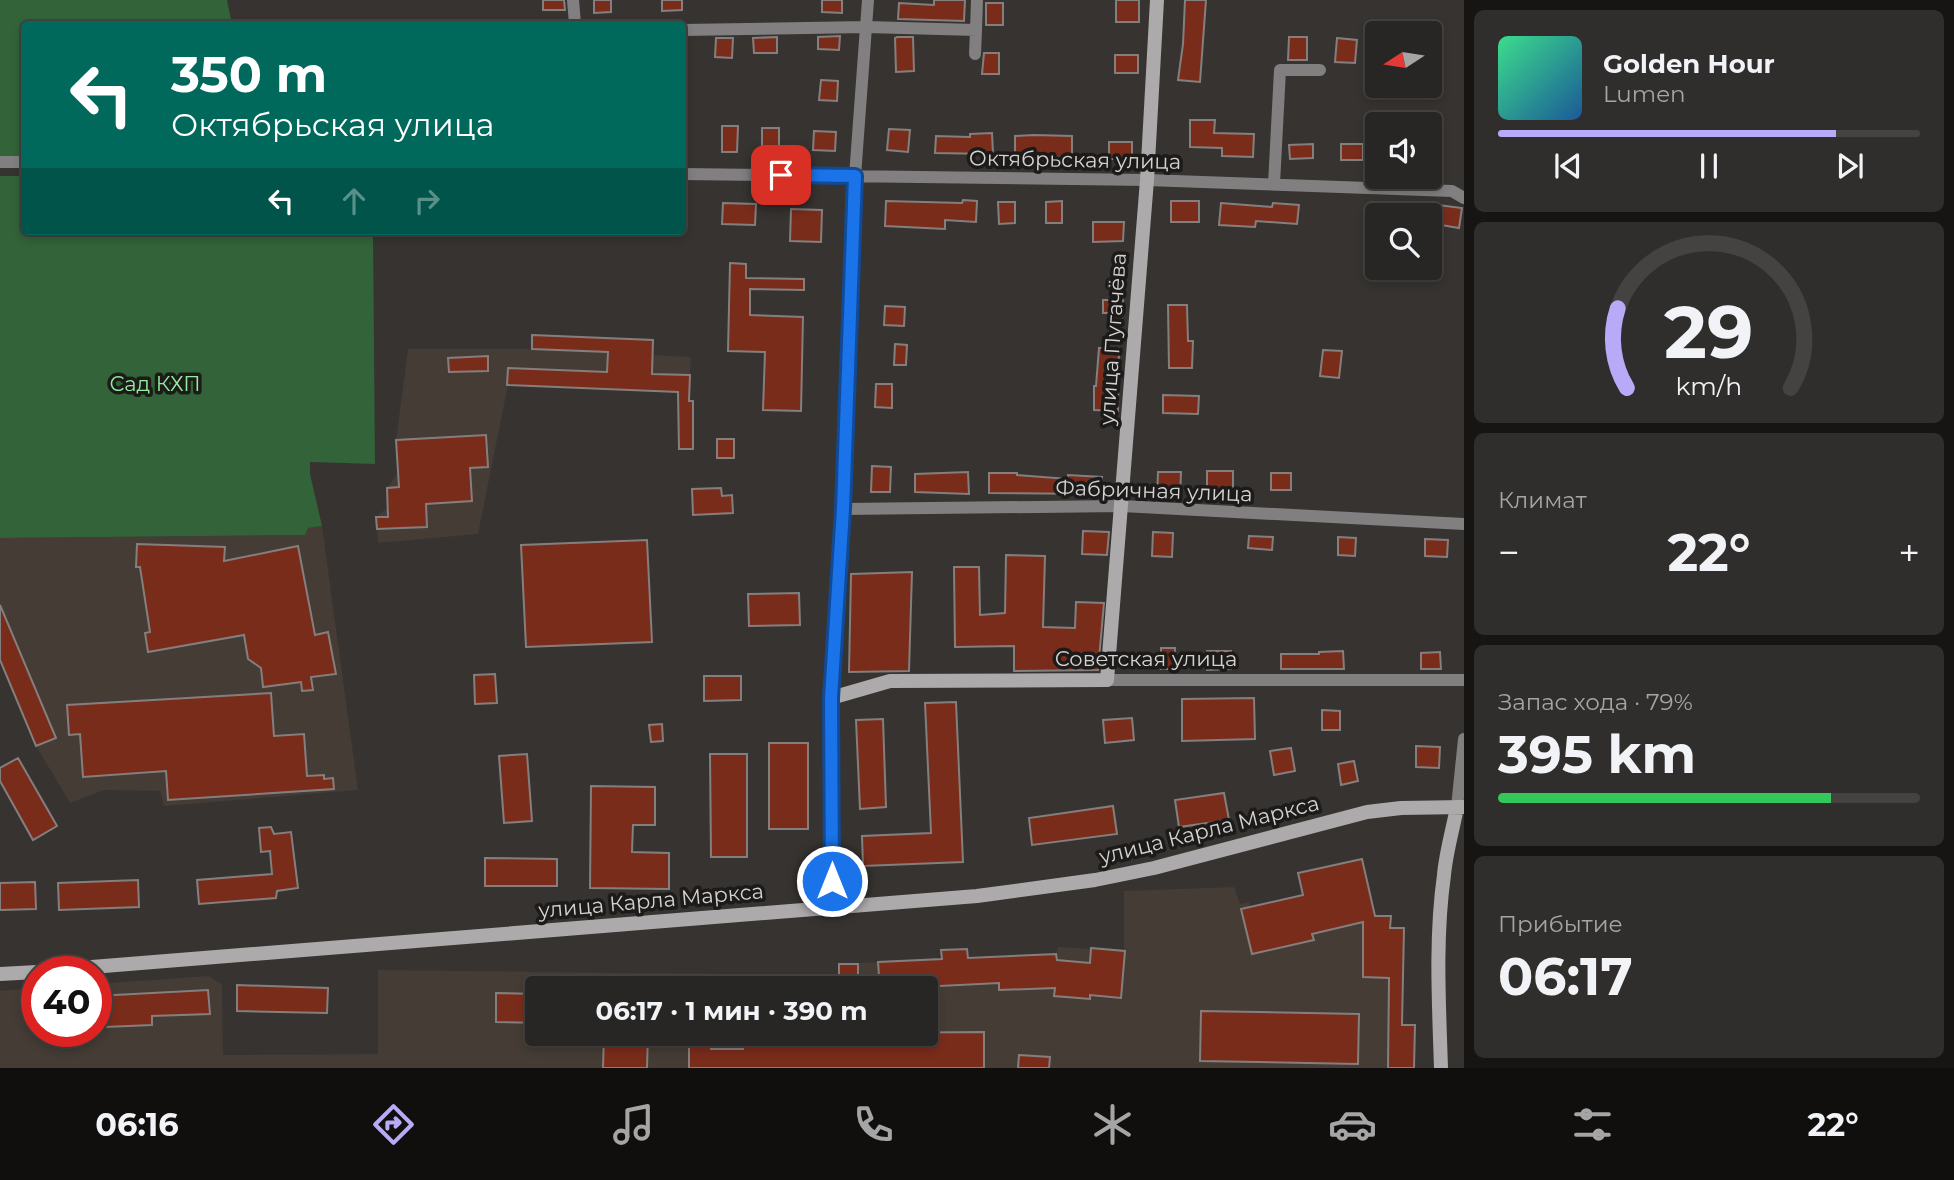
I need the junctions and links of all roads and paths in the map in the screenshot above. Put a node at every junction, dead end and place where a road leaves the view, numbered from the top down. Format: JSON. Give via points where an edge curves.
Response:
{"nodes":[{"id":1,"x":573,"y":0,"type":"edge"},
{"id":2,"x":867,"y":0,"type":"edge"},
{"id":3,"x":976,"y":0,"type":"edge"},
{"id":4,"x":1157,"y":0,"type":"edge"},
{"id":5,"x":575,"y":21,"type":"edge"},
{"id":6,"x":866,"y":27,"type":"junction"},
{"id":7,"x":686,"y":30,"type":"edge"},
{"id":8,"x":975,"y":30,"type":"junction"},
{"id":9,"x":975,"y":54,"type":"dead end"},
{"id":10,"x":1321,"y":70,"type":"dead end"},
{"id":11,"x":0,"y":162,"type":"edge"},
{"id":12,"x":21,"y":162,"type":"edge"},
{"id":13,"x":686,"y":174,"type":"edge"},
{"id":14,"x":855,"y":176,"type":"junction"},
{"id":15,"x":1147,"y":180,"type":"junction"},
{"id":16,"x":1274,"y":184,"type":"junction"},
{"id":17,"x":1464,"y":198,"type":"edge"},
{"id":18,"x":1122,"y":506,"type":"junction"},
{"id":19,"x":843,"y":509,"type":"junction"},
{"id":20,"x":1464,"y":524,"type":"edge"},
{"id":21,"x":1107,"y":680,"type":"junction"},
{"id":22,"x":1464,"y":680,"type":"edge"},
{"id":23,"x":831,"y":698,"type":"junction"},
{"id":24,"x":1464,"y":739,"type":"edge"},
{"id":25,"x":1461,"y":807,"type":"edge"},
{"id":26,"x":832,"y":907,"type":"junction"},
{"id":27,"x":112,"y":965,"type":"edge"},
{"id":28,"x":21,"y":973,"type":"edge"},
{"id":29,"x":0,"y":974,"type":"edge"},
{"id":30,"x":1441,"y":1068,"type":"edge"}],
"edges":[{"from":1,"to":5,"type":"street"},
{"from":2,"to":6,"type":"street"},
{"from":3,"to":8,"type":"street"},
{"from":4,"to":15,"type":"street","name":"улица Пугачёва"},
{"from":6,"to":7,"type":"street"},
{"from":6,"to":8,"type":"street"},
{"from":6,"to":14,"type":"street"},
{"from":8,"to":9,"type":"street"},
{"from":10,"to":16,"type":"street","via":[[1280,70]]},
{"from":11,"to":12,"type":"street"},
{"from":13,"to":14,"type":"street","name":"Октябрьская улица"},
{"from":14,"to":15,"type":"street","name":"Октябрьская улица"},
{"from":14,"to":19,"type":"street"},
{"from":15,"to":16,"type":"street","name":"Октябрьская улица"},
{"from":15,"to":18,"type":"street","name":"улица Пугачёва"},
{"from":16,"to":17,"type":"street","name":"Октябрьская улица","via":[[1452,191]]},
{"from":18,"to":19,"type":"street","name":"Фабричная улица"},
{"from":18,"to":20,"type":"street","name":"Фабричная улица"},
{"from":18,"to":21,"type":"street","name":"улица Пугачёва"},
{"from":19,"to":23,"type":"street"},
{"from":21,"to":22,"type":"street","name":"Советская улица"},
{"from":21,"to":23,"type":"street","name":"Советская улица","via":[[890,681]]},
{"from":23,"to":26,"type":"street"},
{"from":24,"to":25,"type":"street"},
{"from":25,"to":26,"type":"street","name":"улица Карла Маркса","via":[[1367,812],[1095,880],[977,896]]},
{"from":25,"to":30,"type":"street","via":[[1444,874],[1440,920]]},
{"from":26,"to":27,"type":"street","name":"улица Карла Маркса"},
{"from":28,"to":29,"type":"street"}]}
